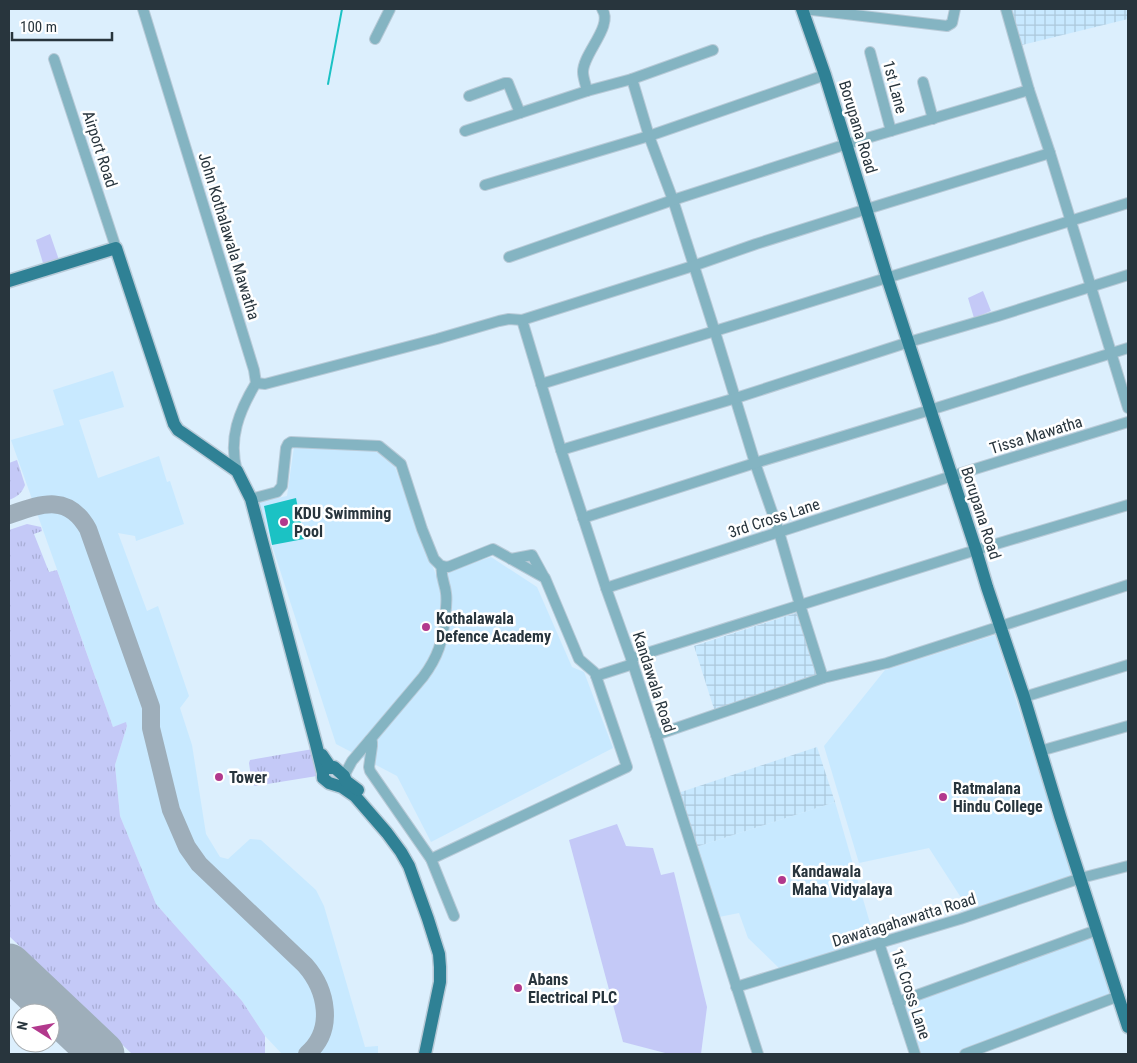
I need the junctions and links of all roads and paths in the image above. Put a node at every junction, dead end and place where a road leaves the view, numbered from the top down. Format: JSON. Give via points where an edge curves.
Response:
{"nodes":[{"id":1,"x":143,"y":9,"type":"edge"},
{"id":2,"x":390,"y":9,"type":"edge"},
{"id":3,"x":602,"y":9,"type":"edge"},
{"id":4,"x":803,"y":9,"type":"edge"},
{"id":5,"x":955,"y":9,"type":"edge"},
{"id":6,"x":1006,"y":9,"type":"edge"},
{"id":7,"x":375,"y":39,"type":"dead end"},
{"id":8,"x":713,"y":50,"type":"dead end"},
{"id":9,"x":870,"y":52,"type":"dead end"},
{"id":10,"x":54,"y":59,"type":"dead end"},
{"id":11,"x":825,"y":75,"type":"junction"},
{"id":12,"x":632,"y":79,"type":"junction"},
{"id":13,"x":923,"y":82,"type":"dead end"},
{"id":14,"x":1029,"y":90,"type":"junction"},
{"id":15,"x":587,"y":91,"type":"junction"},
{"id":16,"x":469,"y":96,"type":"dead end"},
{"id":17,"x":520,"y":113,"type":"junction"},
{"id":18,"x":933,"y":119,"type":"junction"},
{"id":19,"x":465,"y":131,"type":"dead end"},
{"id":20,"x":891,"y":131,"type":"junction"},
{"id":21,"x":650,"y":136,"type":"junction"},
{"id":22,"x":847,"y":144,"type":"junction"},
{"id":23,"x":1050,"y":153,"type":"junction"},
{"id":24,"x":485,"y":185,"type":"dead end"},
{"id":25,"x":672,"y":200,"type":"junction"},
{"id":26,"x":1128,"y":203,"type":"edge"},
{"id":27,"x":867,"y":209,"type":"junction"},
{"id":28,"x":1070,"y":221,"type":"junction"},
{"id":29,"x":116,"y":248,"type":"junction"},
{"id":30,"x":509,"y":257,"type":"dead end"},
{"id":31,"x":693,"y":266,"type":"junction"},
{"id":32,"x":1128,"y":275,"type":"edge"},
{"id":33,"x":887,"y":277,"type":"junction"},
{"id":34,"x":9,"y":281,"type":"edge"},
{"id":35,"x":1091,"y":287,"type":"junction"},
{"id":36,"x":522,"y":320,"type":"junction"},
{"id":37,"x":715,"y":332,"type":"junction"},
{"id":38,"x":908,"y":342,"type":"junction"},
{"id":39,"x":1128,"y":348,"type":"edge"},
{"id":40,"x":1111,"y":354,"type":"junction"},
{"id":41,"x":256,"y":383,"type":"junction"},
{"id":42,"x":541,"y":384,"type":"junction"},
{"id":43,"x":736,"y":398,"type":"junction"},
{"id":44,"x":1128,"y":408,"type":"edge"},
{"id":45,"x":930,"y":410,"type":"junction"},
{"id":46,"x":1128,"y":422,"type":"edge"},
{"id":47,"x":562,"y":450,"type":"junction"},
{"id":48,"x":756,"y":463,"type":"junction"},
{"id":49,"x":237,"y":471,"type":"junction"},
{"id":50,"x":952,"y":476,"type":"junction"},
{"id":51,"x":251,"y":499,"type":"junction"},
{"id":52,"x":1128,"y":505,"type":"edge"},
{"id":53,"x":583,"y":518,"type":"junction"},
{"id":54,"x":779,"y":532,"type":"junction"},
{"id":55,"x":976,"y":550,"type":"junction"},
{"id":56,"x":442,"y":566,"type":"junction"},
{"id":57,"x":1128,"y":585,"type":"edge"},
{"id":58,"x":606,"y":588,"type":"junction"},
{"id":59,"x":800,"y":605,"type":"junction"},
{"id":60,"x":1000,"y":627,"type":"junction"},
{"id":61,"x":632,"y":661,"type":"junction"},
{"id":62,"x":1128,"y":665,"type":"edge"},
{"id":63,"x":596,"y":676,"type":"junction"},
{"id":64,"x":823,"y":678,"type":"junction"},
{"id":65,"x":1024,"y":697,"type":"junction"},
{"id":66,"x":1128,"y":726,"type":"edge"},
{"id":67,"x":656,"y":735,"type":"junction"},
{"id":68,"x":370,"y":740,"type":"junction"},
{"id":69,"x":1040,"y":750,"type":"junction"},
{"id":70,"x":352,"y":761,"type":"junction"},
{"id":71,"x":329,"y":770,"type":"junction"},
{"id":72,"x":344,"y":781,"type":"junction"},
{"id":73,"x":431,"y":860,"type":"junction"},
{"id":74,"x":1128,"y":866,"type":"edge"},
{"id":75,"x":1081,"y":878,"type":"junction"},
{"id":76,"x":454,"y":916,"type":"dead end"},
{"id":77,"x":1097,"y":930,"type":"junction"},
{"id":78,"x":879,"y":943,"type":"junction"},
{"id":79,"x":736,"y":987,"type":"junction"},
{"id":80,"x":1119,"y":996,"type":"junction"},
{"id":81,"x":898,"y":1002,"type":"junction"},
{"id":82,"x":1128,"y":1027,"type":"edge"},
{"id":83,"x":425,"y":1054,"type":"edge"},
{"id":84,"x":432,"y":1054,"type":"edge"},
{"id":85,"x":758,"y":1054,"type":"edge"},
{"id":86,"x":915,"y":1054,"type":"edge"},
{"id":87,"x":965,"y":1054,"type":"edge"}],
"edges":[{"from":1,"to":41,"type":"street","name":"John Kothalawala Mawatha"},
{"from":2,"to":7,"type":"street"},
{"from":3,"to":15,"type":"street","via":[[605,13],[604,26],[583,72]]},
{"from":4,"to":5,"type":"street","via":[[947,26],[952,23]]},
{"from":4,"to":11,"type":"main road","name":"Borupana Road"},
{"from":6,"to":14,"type":"street"},
{"from":8,"to":12,"type":"street"},
{"from":9,"to":20,"type":"street","name":"1st Lane"},
{"from":10,"to":29,"type":"street","name":"Airport Road"},
{"from":11,"to":21,"type":"street"},
{"from":11,"to":22,"type":"main road","name":"Borupana Road"},
{"from":12,"to":15,"type":"street"},
{"from":12,"to":21,"type":"street"},
{"from":13,"to":18,"type":"street"},
{"from":14,"to":18,"type":"street"},
{"from":14,"to":23,"type":"street"},
{"from":15,"to":17,"type":"street"},
{"from":16,"to":17,"type":"street","via":[[508,83]]},
{"from":17,"to":19,"type":"street"},
{"from":18,"to":20,"type":"street"},
{"from":20,"to":22,"type":"street"},
{"from":21,"to":24,"type":"street"},
{"from":21,"to":25,"type":"street"},
{"from":22,"to":25,"type":"street"},
{"from":22,"to":27,"type":"main road","name":"Borupana Road"},
{"from":23,"to":27,"type":"street"},
{"from":23,"to":28,"type":"street"},
{"from":25,"to":30,"type":"street"},
{"from":25,"to":31,"type":"street"},
{"from":26,"to":28,"type":"street"},
{"from":27,"to":31,"type":"street"},
{"from":27,"to":33,"type":"main road","name":"Borupana Road"},
{"from":28,"to":33,"type":"street"},
{"from":28,"to":35,"type":"street"},
{"from":29,"to":34,"type":"main road"},
{"from":29,"to":49,"type":"main road","via":[[174,424]]},
{"from":31,"to":36,"type":"street"},
{"from":31,"to":37,"type":"street"},
{"from":32,"to":35,"type":"street"},
{"from":33,"to":37,"type":"street"},
{"from":33,"to":38,"type":"main road","name":"Borupana Road"},
{"from":35,"to":38,"type":"street"},
{"from":35,"to":40,"type":"street"},
{"from":36,"to":41,"type":"street","via":[[499,321],[265,384]]},
{"from":36,"to":42,"type":"street","name":"Kandawala Road"},
{"from":37,"to":42,"type":"street"},
{"from":37,"to":43,"type":"street"},
{"from":38,"to":43,"type":"street"},
{"from":38,"to":45,"type":"main road","name":"Borupana Road"},
{"from":39,"to":40,"type":"street"},
{"from":40,"to":44,"type":"street"},
{"from":40,"to":45,"type":"street"},
{"from":41,"to":49,"type":"street","via":[[234,433],[233,453]]},
{"from":42,"to":47,"type":"street","name":"Kandawala Road"},
{"from":43,"to":47,"type":"street"},
{"from":43,"to":48,"type":"street"},
{"from":45,"to":48,"type":"street"},
{"from":45,"to":50,"type":"main road","name":"Borupana Road"},
{"from":46,"to":50,"type":"street","name":"Tissa Mawatha"},
{"from":47,"to":53,"type":"street","name":"Kandawala Road"},
{"from":48,"to":53,"type":"street"},
{"from":48,"to":54,"type":"street"},
{"from":49,"to":51,"type":"main road"},
{"from":50,"to":54,"type":"street","name":"3rd Cross Lane"},
{"from":50,"to":55,"type":"main road","name":"Borupana Road"},
{"from":51,"to":56,"type":"street","via":[[280,490],[286,448],[292,442],[379,446],[401,464],[434,559]]},
{"from":51,"to":71,"type":"main road","via":[[316,744]]},
{"from":52,"to":55,"type":"street"},
{"from":53,"to":58,"type":"street","name":"Kandawala Road"},
{"from":54,"to":58,"type":"street","name":"3rd Cross Lane"},
{"from":54,"to":59,"type":"street"},
{"from":55,"to":59,"type":"street"},
{"from":55,"to":60,"type":"main road","name":"Borupana Road"},
{"from":56,"to":63,"type":"street","via":[[451,566],[492,549],[545,578],[580,660]]},
{"from":56,"to":68,"type":"street","via":[[446,598],[444,633],[438,652],[427,672]]},
{"from":57,"to":60,"type":"street"},
{"from":58,"to":61,"type":"street","name":"Kandawala Road"},
{"from":59,"to":61,"type":"street"},
{"from":59,"to":64,"type":"street"},
{"from":60,"to":64,"type":"street","via":[[887,663]]},
{"from":60,"to":65,"type":"main road","name":"Borupana Road"},
{"from":61,"to":63,"type":"street"},
{"from":61,"to":67,"type":"street","name":"Kandawala Road"},
{"from":62,"to":65,"type":"street"},
{"from":63,"to":73,"type":"street","via":[[627,767]]},
{"from":64,"to":67,"type":"street"},
{"from":65,"to":69,"type":"main road","name":"Borupana Road"},
{"from":66,"to":69,"type":"street"},
{"from":67,"to":79,"type":"street","name":"Kandawala Road"},
{"from":68,"to":70,"type":"street"},
{"from":68,"to":73,"type":"street","via":[[370,771]]},
{"from":69,"to":75,"type":"main road","name":"Borupana Road"},
{"from":70,"to":71,"type":"street"},
{"from":70,"to":72,"type":"street"},
{"from":71,"to":72,"type":"main road","via":[[323,778],[329,783]]},
{"from":72,"to":83,"type":"main road","via":[[402,852],[439,954],[440,982]]},
{"from":72,"to":84,"type":"main road","via":[[365,796],[391,825],[416,861],[447,957],[447,990]]},
{"from":73,"to":76,"type":"street"},
{"from":74,"to":75,"type":"street","name":"Dawatagahawatta Road"},
{"from":75,"to":77,"type":"main road","name":"Borupana Road"},
{"from":75,"to":78,"type":"street","name":"Dawatagahawatta Road","via":[[960,920]]},
{"from":77,"to":80,"type":"main road","name":"Borupana Road"},
{"from":77,"to":81,"type":"street"},
{"from":78,"to":79,"type":"street","name":"Dawatagahawatta Road"},
{"from":78,"to":81,"type":"street","name":"1st Cross Lane"},
{"from":79,"to":85,"type":"street","name":"Kandawala Road"},
{"from":80,"to":82,"type":"main road","name":"Borupana Road"},
{"from":80,"to":87,"type":"street"},
{"from":81,"to":86,"type":"street","name":"1st Cross Lane"}]}
